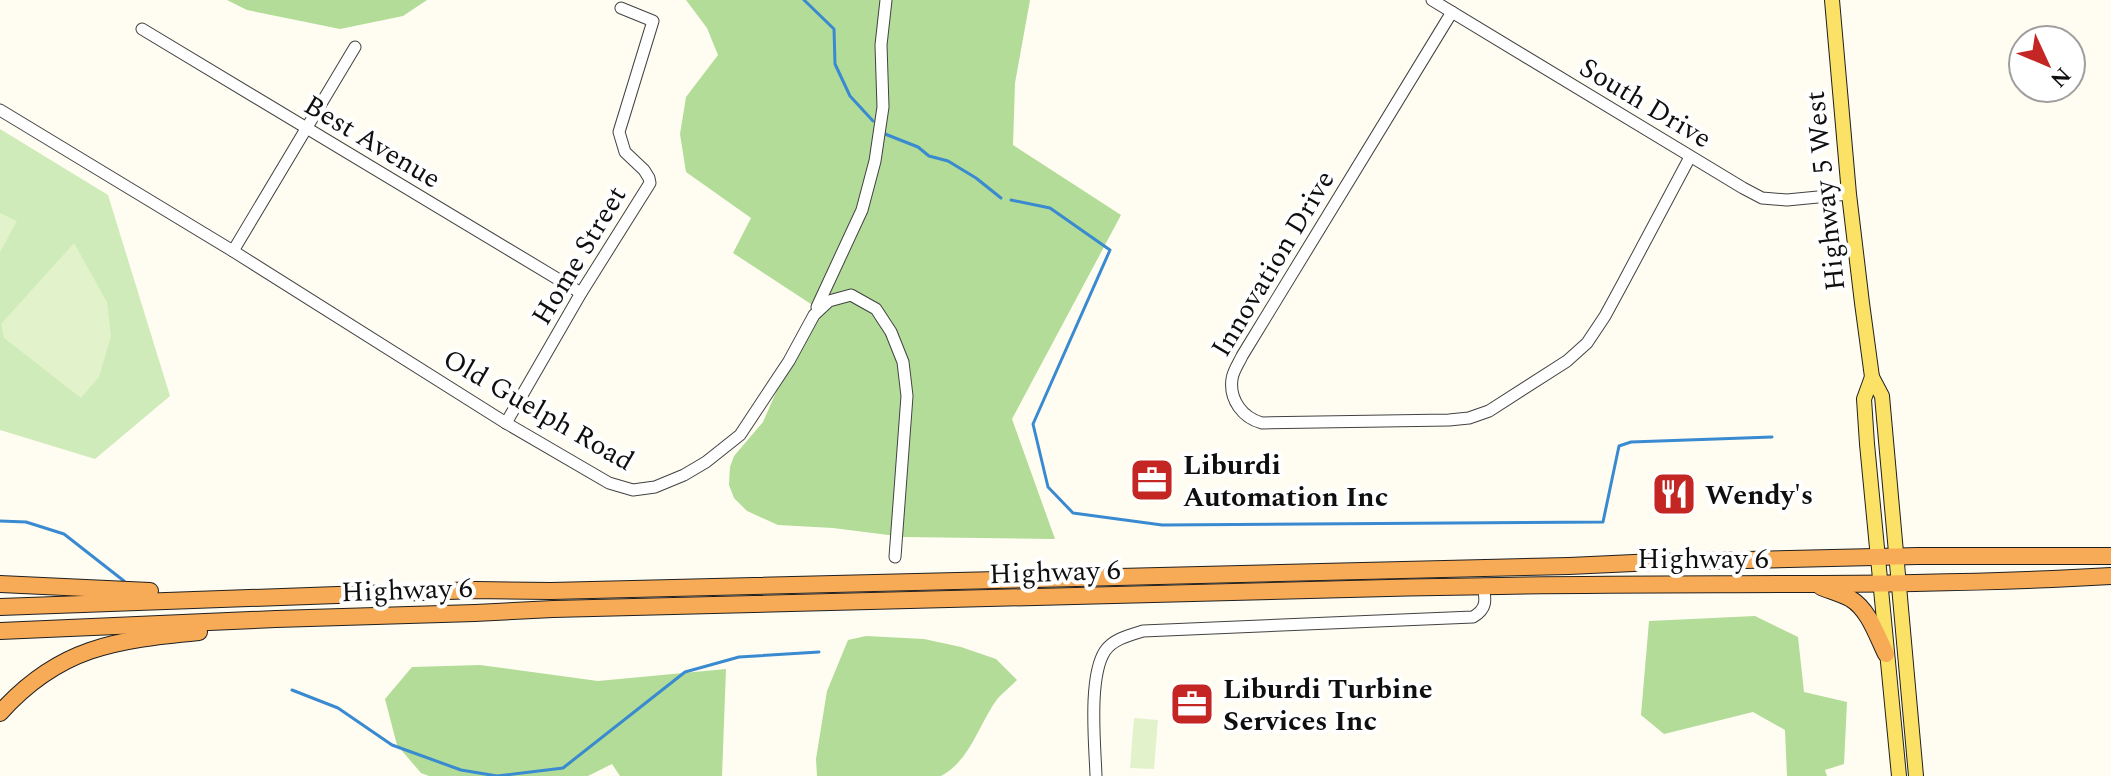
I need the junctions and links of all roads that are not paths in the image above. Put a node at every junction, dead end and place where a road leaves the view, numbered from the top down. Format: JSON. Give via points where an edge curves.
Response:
{"nodes":[{"id":1,"x":886,"y":0,"type":"edge"},
{"id":2,"x":1432,"y":0,"type":"edge"},
{"id":3,"x":1832,"y":0,"type":"edge"},
{"id":4,"x":621,"y":8,"type":"dead end"},
{"id":5,"x":1452,"y":12,"type":"junction"},
{"id":6,"x":142,"y":29,"type":"dead end"},
{"id":7,"x":355,"y":47,"type":"dead end"},
{"id":8,"x":0,"y":110,"type":"edge"},
{"id":9,"x":305,"y":128,"type":"junction"},
{"id":10,"x":1690,"y":157,"type":"junction"},
{"id":11,"x":1849,"y":194,"type":"junction"},
{"id":12,"x":233,"y":251,"type":"junction"},
{"id":13,"x":581,"y":293,"type":"junction"},
{"id":14,"x":814,"y":315,"type":"junction"},
{"id":15,"x":1872,"y":377,"type":"junction"},
{"id":16,"x":506,"y":423,"type":"junction"},
{"id":17,"x":1897,"y":556,"type":"junction"},
{"id":18,"x":2111,"y":556,"type":"edge"},
{"id":19,"x":895,"y":557,"type":"dead end"},
{"id":20,"x":1878,"y":557,"type":"junction"},
{"id":21,"x":1505,"y":568,"type":"junction"},
{"id":22,"x":2111,"y":576,"type":"edge"},
{"id":23,"x":1812,"y":583,"type":"junction"},
{"id":24,"x":1880,"y":583,"type":"junction"},
{"id":25,"x":0,"y":584,"type":"edge"},
{"id":26,"x":1900,"y":584,"type":"junction"},
{"id":27,"x":1483,"y":586,"type":"junction"},
{"id":28,"x":1505,"y":586,"type":"junction"},
{"id":29,"x":264,"y":597,"type":"junction"},
{"id":30,"x":0,"y":607,"type":"edge"},
{"id":31,"x":276,"y":619,"type":"junction"},
{"id":32,"x":0,"y":631,"type":"edge"},
{"id":33,"x":1886,"y":654,"type":"junction"},
{"id":34,"x":0,"y":713,"type":"edge"},
{"id":35,"x":1096,"y":776,"type":"edge"},
{"id":36,"x":1899,"y":776,"type":"edge"},
{"id":37,"x":1916,"y":776,"type":"edge"}],
"edges":[{"from":1,"to":14,"type":"street","name":"Old Guelph Road","via":[[883,107],[875,161],[862,210]]},
{"from":2,"to":5,"type":"street","name":"South Drive"},
{"from":3,"to":11,"type":"main road","name":"Highway 5 West"},
{"from":4,"to":13,"type":"street","name":"Home Street","via":[[653,21],[619,132],[625,152],[650,183]]},
{"from":5,"to":10,"type":"street","name":"South Drive"},
{"from":5,"to":10,"type":"street","name":"Innovation Drive","via":[[1242,356],[1232,377],[1233,397],[1254,421],[1449,420],[1489,411],[1587,343]]},
{"from":6,"to":9,"type":"street","name":"Best Avenue"},
{"from":7,"to":9,"type":"street"},
{"from":8,"to":12,"type":"street","name":"Old Guelph Road"},
{"from":9,"to":12,"type":"street"},
{"from":9,"to":13,"type":"street","name":"Best Avenue"},
{"from":10,"to":11,"type":"street","name":"South Drive","via":[[1762,198]]},
{"from":11,"to":15,"type":"main road","name":"Highway 5 West"},
{"from":12,"to":16,"type":"street","name":"Old Guelph Road"},
{"from":13,"to":16,"type":"street","name":"Home Street"},
{"from":14,"to":16,"type":"street","name":"Old Guelph Road","via":[[740,435],[706,462],[655,487],[633,490],[609,483]]},
{"from":14,"to":19,"type":"street","via":[[829,301],[851,295],[876,309],[903,362],[907,396]]},
{"from":15,"to":17,"type":"main road","name":"Highway 5 West","via":[[1882,396]]},
{"from":15,"to":20,"type":"main road","name":"Highway 5 West","via":[[1864,399]]},
{"from":17,"to":18,"type":"highway","name":"Highway 6"},
{"from":17,"to":20,"type":"highway","name":"Highway 6"},
{"from":17,"to":26,"type":"main road","name":"Highway 5 West"},
{"from":20,"to":21,"type":"highway","name":"Highway 6"},
{"from":20,"to":24,"type":"main road","name":"Highway 5 West"},
{"from":21,"to":28,"type":"street"},
{"from":21,"to":29,"type":"highway","name":"Highway 6"},
{"from":22,"to":26,"type":"highway","name":"Highway 6"},
{"from":23,"to":24,"type":"highway","name":"Highway 6"},
{"from":23,"to":28,"type":"highway","name":"Highway 6"},
{"from":23,"to":33,"type":"highway","via":[[1859,606]]},
{"from":24,"to":26,"type":"highway","name":"Highway 6"},
{"from":24,"to":33,"type":"main road","name":"Highway 5 West"},
{"from":25,"to":29,"type":"highway"},
{"from":26,"to":37,"type":"main road","name":"Highway 5 West"},
{"from":27,"to":28,"type":"highway","name":"Highway 6"},
{"from":27,"to":31,"type":"highway","name":"Highway 6"},
{"from":27,"to":35,"type":"street","via":[[1484,609],[1473,617],[1143,631],[1123,637],[1106,650],[1097,672]]},
{"from":29,"to":30,"type":"highway","name":"Highway 6"},
{"from":31,"to":32,"type":"highway","name":"Highway 6"},
{"from":31,"to":34,"type":"highway","via":[[238,629],[142,637],[83,652],[44,672]]},
{"from":33,"to":36,"type":"main road","name":"Highway 5 West"}]}
